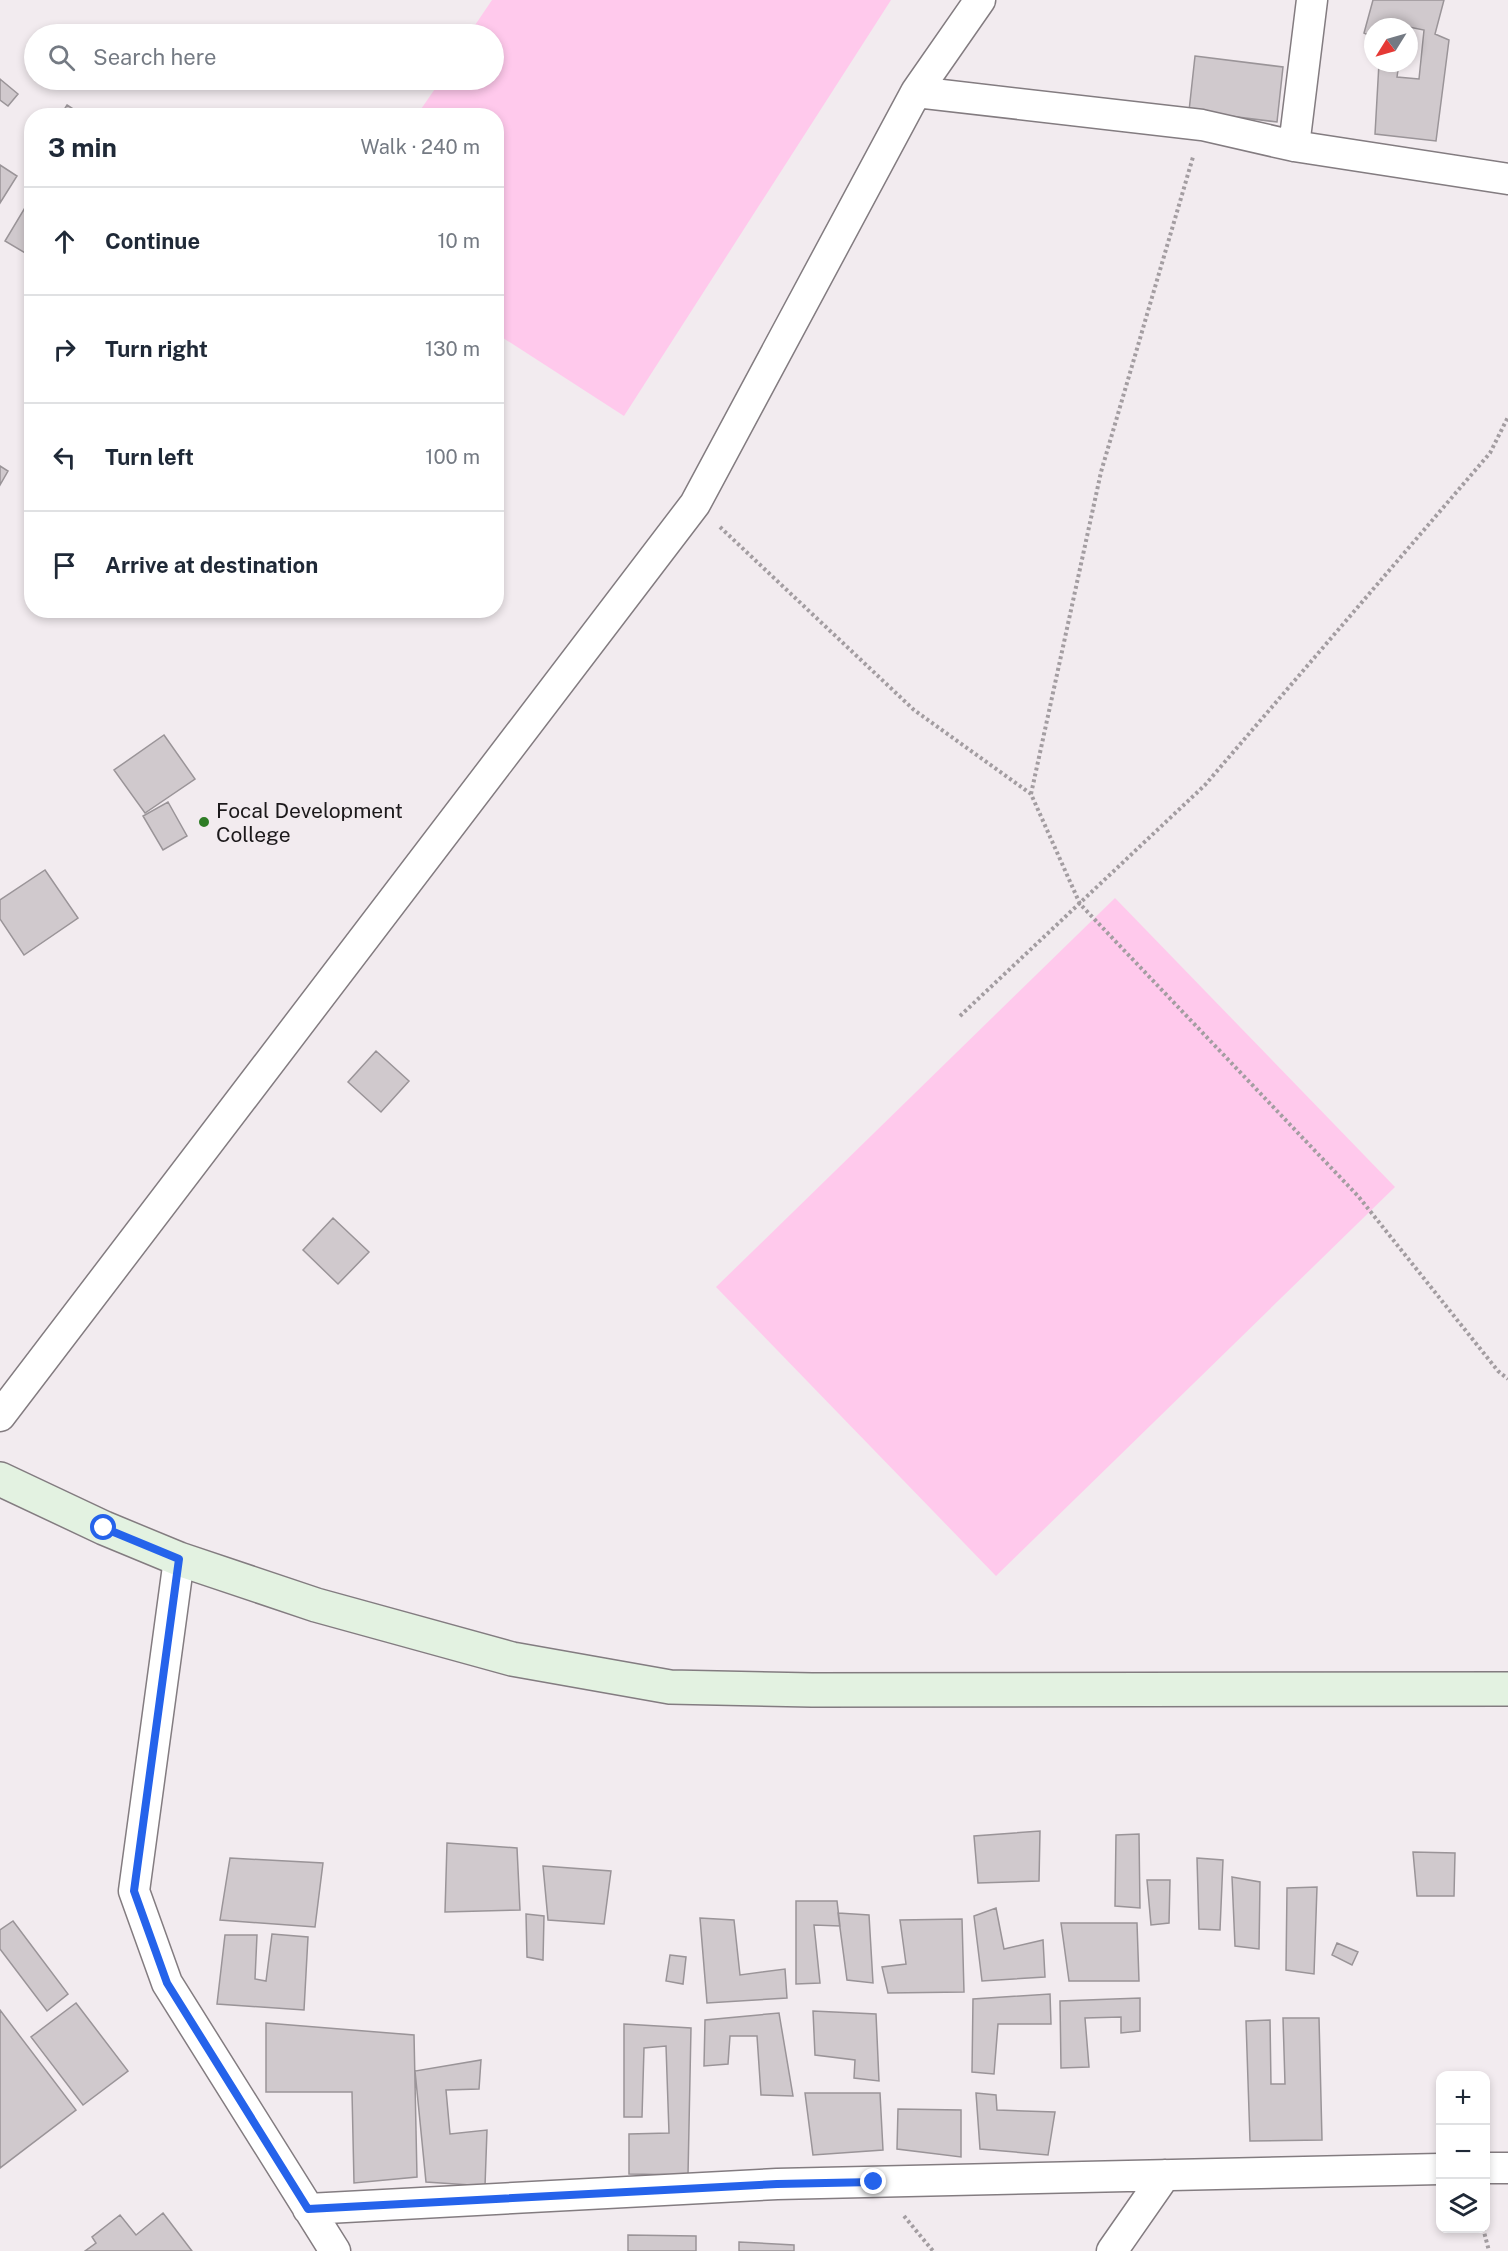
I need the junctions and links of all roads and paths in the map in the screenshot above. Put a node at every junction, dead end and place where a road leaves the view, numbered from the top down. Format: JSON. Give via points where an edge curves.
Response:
{"nodes":[{"id":1,"x":980,"y":0,"type":"edge"},
{"id":2,"x":1312,"y":0,"type":"edge"},
{"id":3,"x":916,"y":92,"type":"junction"},
{"id":4,"x":1202,"y":125,"type":"junction"},
{"id":5,"x":1294,"y":146,"type":"junction"},
{"id":6,"x":1508,"y":179,"type":"edge"},
{"id":7,"x":1508,"y":417,"type":"edge"},
{"id":8,"x":695,"y":504,"type":"junction"},
{"id":9,"x":1031,"y":794,"type":"junction"},
{"id":10,"x":1080,"y":903,"type":"junction"},
{"id":11,"x":960,"y":1016,"type":"dead end"},
{"id":12,"x":1508,"y":1379,"type":"edge"},
{"id":13,"x":0,"y":1416,"type":"edge"},
{"id":14,"x":0,"y":1479,"type":"edge"},
{"id":15,"x":179,"y":1559,"type":"junction"},
{"id":16,"x":1508,"y":1689,"type":"edge"},
{"id":17,"x":1490,"y":2168,"type":"edge"},
{"id":18,"x":1508,"y":2168,"type":"edge"},
{"id":19,"x":1436,"y":2169,"type":"edge"},
{"id":20,"x":1165,"y":2175,"type":"junction"},
{"id":21,"x":308,"y":2209,"type":"junction"},
{"id":22,"x":1484,"y":2233,"type":"edge"},
{"id":23,"x":335,"y":2251,"type":"edge"},
{"id":24,"x":1112,"y":2251,"type":"edge"},
{"id":25,"x":1489,"y":2251,"type":"edge"}],
"edges":[{"from":1,"to":3,"type":"street"},
{"from":2,"to":5,"type":"street"},
{"from":3,"to":4,"type":"street"},
{"from":3,"to":8,"type":"street"},
{"from":4,"to":5,"type":"street"},
{"from":4,"to":9,"type":"path","via":[[1101,472]]},
{"from":5,"to":6,"type":"street"},
{"from":7,"to":10,"type":"path","via":[[1490,453],[1205,785]]},
{"from":8,"to":9,"type":"path","via":[[914,710]]},
{"from":8,"to":13,"type":"street"},
{"from":9,"to":10,"type":"path"},
{"from":10,"to":11,"type":"path"},
{"from":10,"to":12,"type":"path","via":[[1358,1196]]},
{"from":14,"to":15,"type":"main road"},
{"from":15,"to":16,"type":"main road","via":[[316,1605],[512,1659],[670,1687]]},
{"from":15,"to":21,"type":"street","via":[[134,1891],[167,1983]]},
{"from":17,"to":18,"type":"street"},
{"from":19,"to":20,"type":"street"},
{"from":20,"to":21,"type":"street","via":[[777,2184]]},
{"from":20,"to":24,"type":"street"},
{"from":21,"to":23,"type":"street"},
{"from":22,"to":25,"type":"path"}]}
